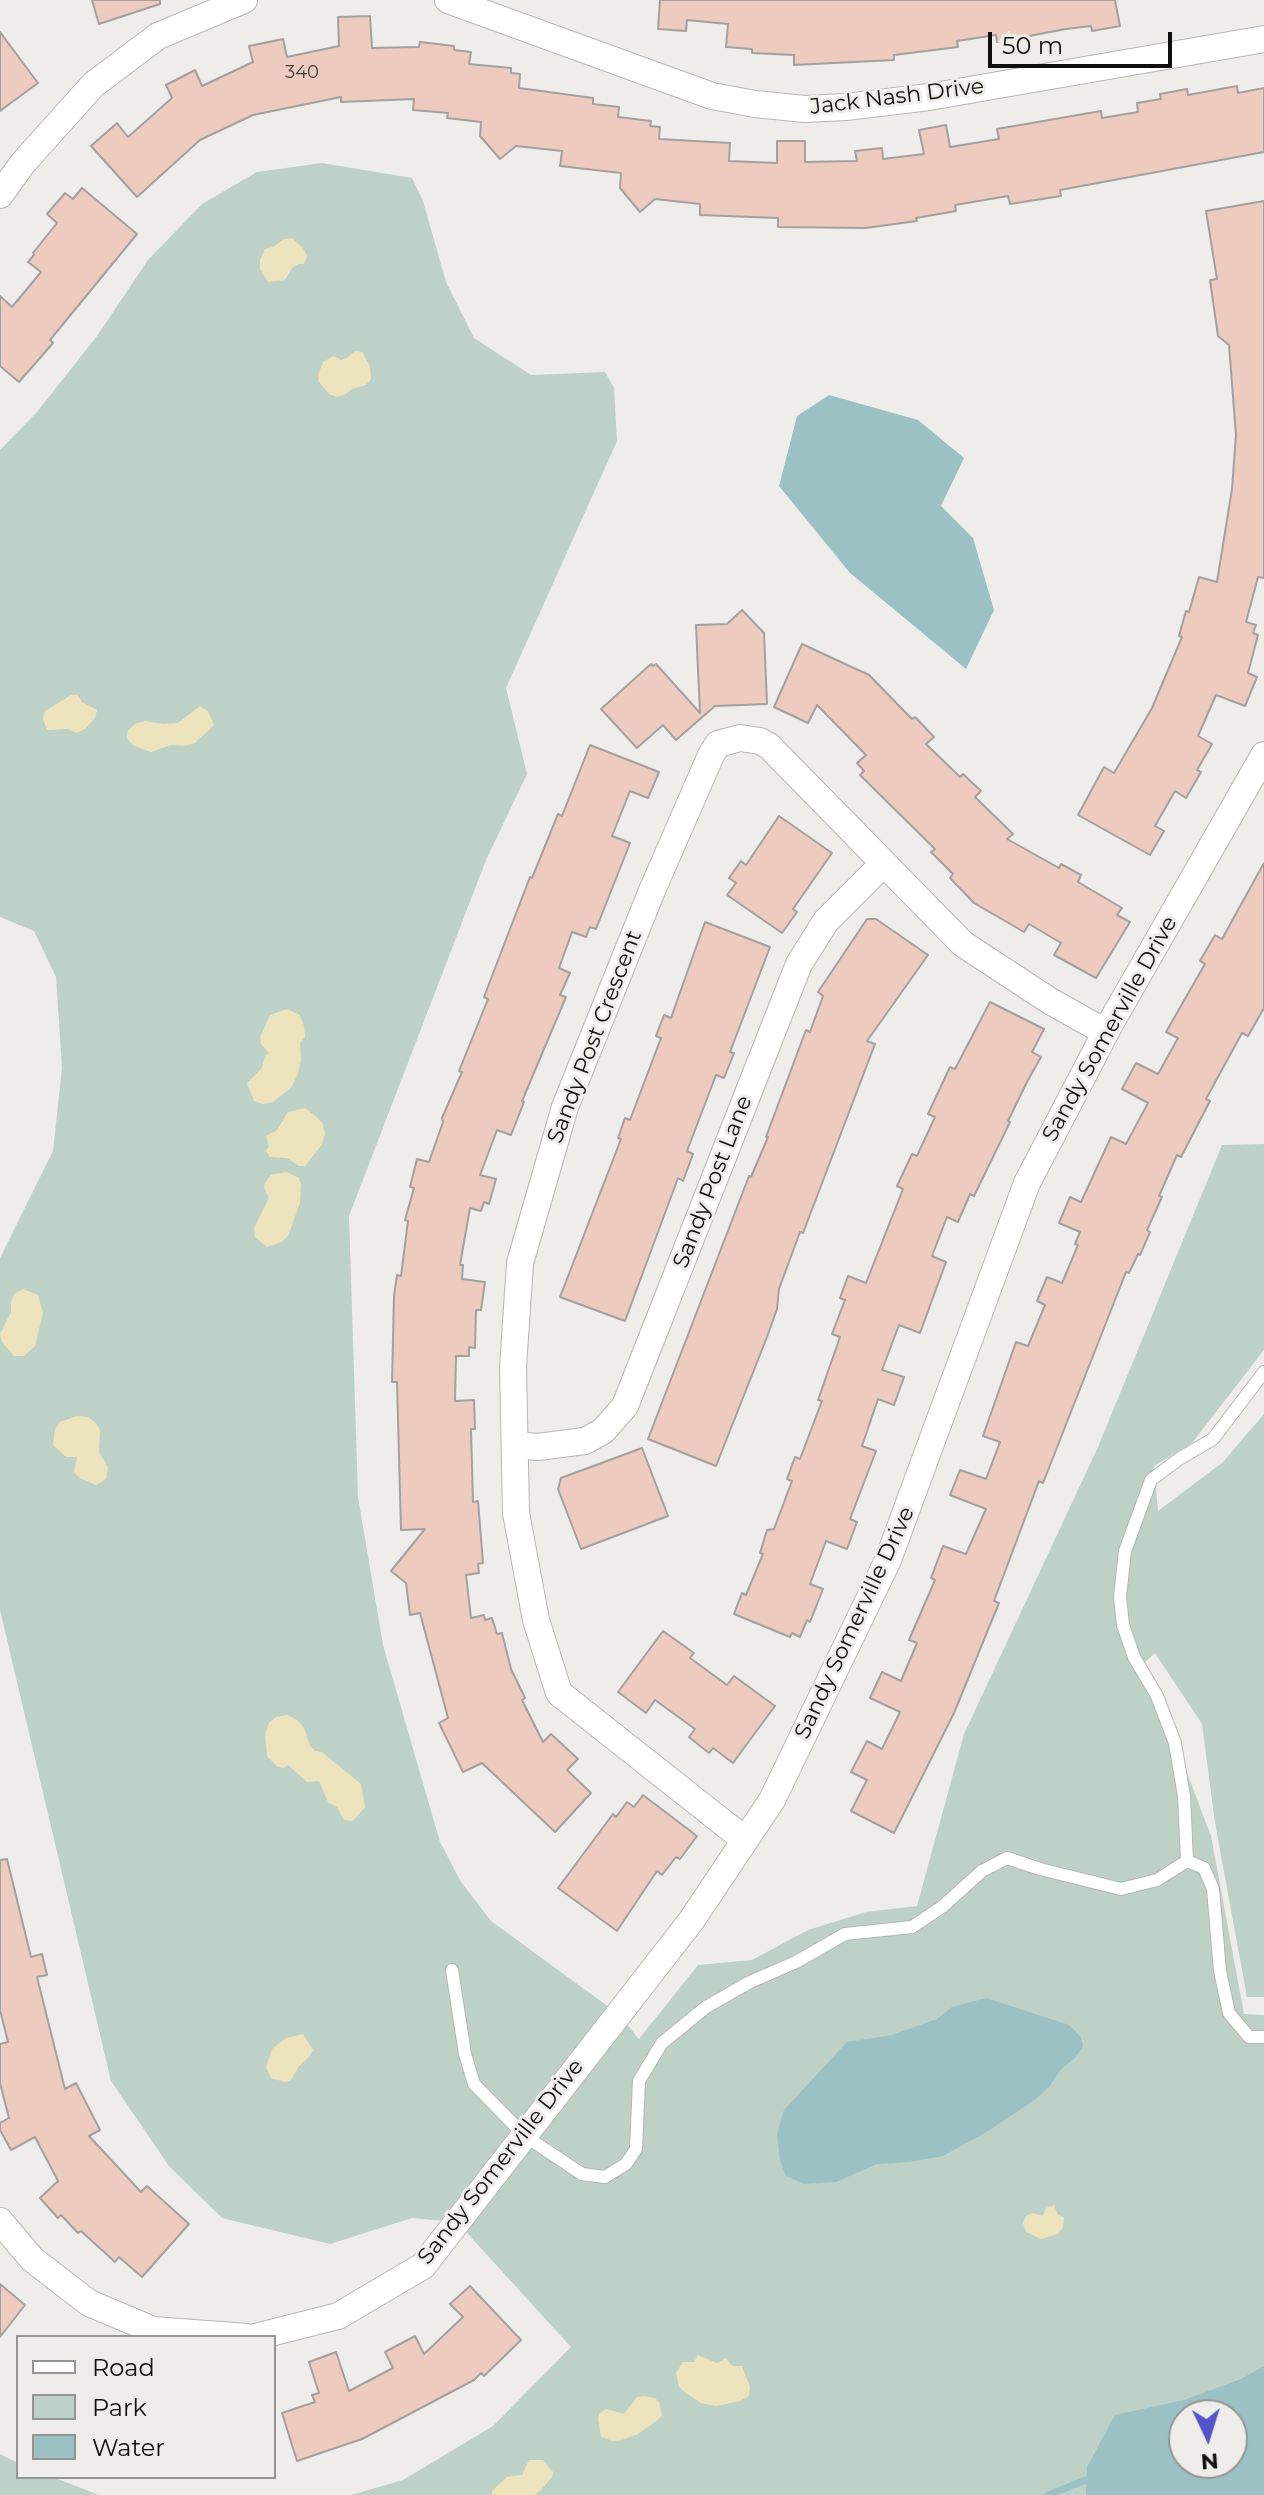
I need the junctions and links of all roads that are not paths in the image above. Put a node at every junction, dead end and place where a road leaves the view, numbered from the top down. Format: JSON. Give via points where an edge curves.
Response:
{"nodes":[{"id":1,"x":448,"y":0,"type":"edge"},
{"id":2,"x":229,"y":3,"type":"edge"},
{"id":3,"x":1264,"y":39,"type":"edge"},
{"id":4,"x":2,"y":187,"type":"edge"},
{"id":5,"x":1264,"y":755,"type":"edge"},
{"id":6,"x":883,"y":864,"type":"junction"},
{"id":7,"x":1105,"y":1032,"type":"junction"},
{"id":8,"x":1264,"y":1372,"type":"edge"},
{"id":9,"x":515,"y":1445,"type":"junction"},
{"id":10,"x":745,"y":1840,"type":"junction"},
{"id":11,"x":1187,"y":1861,"type":"junction"},
{"id":12,"x":452,"y":1970,"type":"dead end"},
{"id":13,"x":1264,"y":2037,"type":"edge"},
{"id":14,"x":525,"y":2136,"type":"junction"},
{"id":15,"x":0,"y":2221,"type":"edge"},
{"id":16,"x":220,"y":2335,"type":"edge"},
{"id":17,"x":263,"y":2335,"type":"edge"}],
"edges":[{"from":1,"to":3,"type":"street","name":"Jack Nash Drive","via":[[712,96],[805,109],[929,97]]},
{"from":2,"to":4,"type":"street","via":[[158,36],[93,85]]},
{"from":5,"to":7,"type":"street","name":"Sandy Somerville Drive"},
{"from":6,"to":7,"type":"street","name":"Sandy Post Crescent","via":[[963,944]]},
{"from":6,"to":9,"type":"street","name":"Sandy Post Lane","via":[[826,921],[799,964],[625,1406],[603,1431],[585,1441]]},
{"from":6,"to":9,"type":"street","name":"Sandy Post Crescent","via":[[769,746],[740,738],[718,744],[651,893],[556,1136],[520,1263],[513,1367]]},
{"from":7,"to":10,"type":"street","name":"Sandy Somerville Drive","via":[[1027,1183],[888,1560],[772,1800]]},
{"from":8,"to":11,"type":"lane","via":[[1213,1439],[1151,1480],[1125,1551],[1123,1625],[1175,1743]]},
{"from":9,"to":10,"type":"street","name":"Sandy Post Crescent","via":[[516,1513],[536,1620],[559,1693]]},
{"from":10,"to":14,"type":"street","name":"Sandy Somerville Drive","via":[[691,1921]]},
{"from":11,"to":13,"type":"lane","via":[[1204,1868],[1213,1889],[1229,2013],[1249,2037]]},
{"from":11,"to":14,"type":"lane","via":[[1157,1880],[1121,1889],[1007,1858],[982,1871],[912,1927],[845,1934],[706,2007],[662,2043],[639,2081],[636,2149],[626,2164],[605,2177],[582,2174]]},
{"from":12,"to":14,"type":"lane","via":[[474,2084]]},
{"from":14,"to":17,"type":"street","name":"Sandy Somerville Drive","via":[[423,2266],[338,2316]]},
{"from":15,"to":16,"type":"street","via":[[32,2259],[89,2303],[153,2330]]}]}
